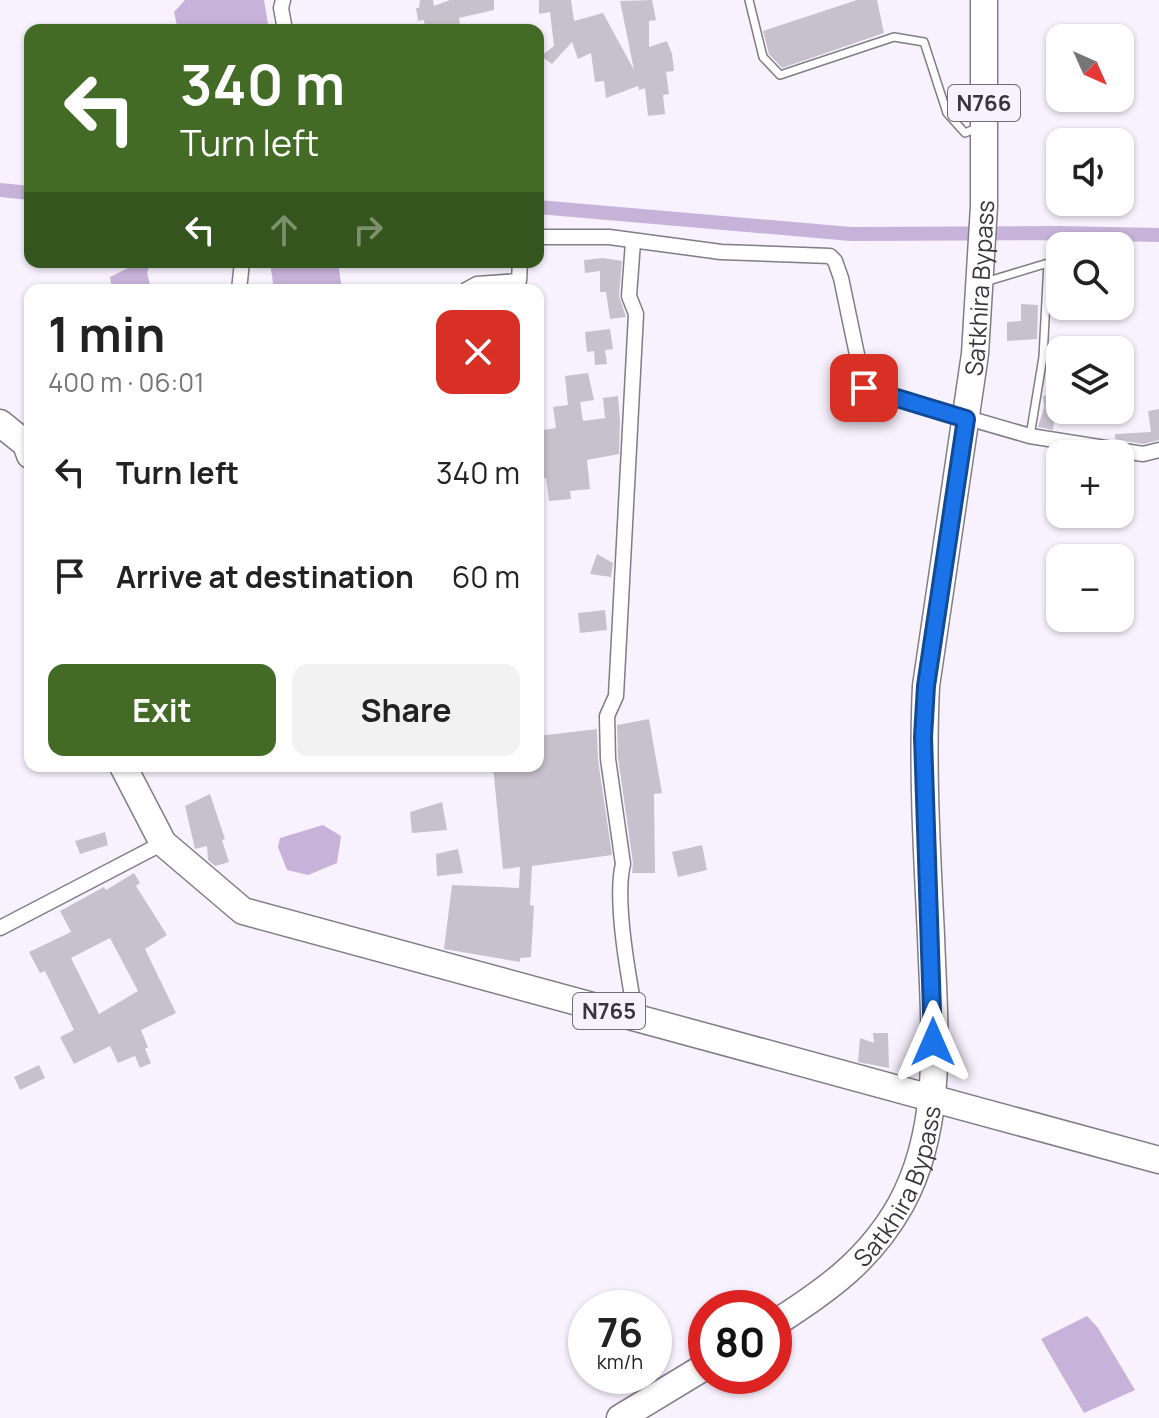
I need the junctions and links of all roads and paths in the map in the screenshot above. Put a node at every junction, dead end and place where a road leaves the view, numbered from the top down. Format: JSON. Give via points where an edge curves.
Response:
{"nodes":[{"id":1,"x":283,"y":0,"type":"edge"},
{"id":2,"x":749,"y":0,"type":"edge"},
{"id":3,"x":984,"y":0,"type":"edge"},
{"id":4,"x":284,"y":24,"type":"edge"},
{"id":5,"x":984,"y":125,"type":"junction"},
{"id":6,"x":544,"y":237,"type":"edge"},
{"id":7,"x":633,"y":242,"type":"junction"},
{"id":8,"x":520,"y":268,"type":"edge"},
{"id":9,"x":980,"y":278,"type":"junction"},
{"id":10,"x":477,"y":284,"type":"edge"},
{"id":11,"x":966,"y":419,"type":"junction"},
{"id":12,"x":0,"y":423,"type":"edge"},
{"id":13,"x":1030,"y":436,"type":"junction"},
{"id":14,"x":24,"y":442,"type":"edge"},
{"id":15,"x":1159,"y":450,"type":"edge"},
{"id":16,"x":126,"y":772,"type":"edge"},
{"id":17,"x":163,"y":843,"type":"junction"},
{"id":18,"x":0,"y":928,"type":"edge"},
{"id":19,"x":636,"y":1018,"type":"junction"},
{"id":20,"x":933,"y":1097,"type":"junction"},
{"id":21,"x":1159,"y":1160,"type":"edge"},
{"id":22,"x":792,"y":1313,"type":"edge"},
{"id":23,"x":688,"y":1377,"type":"edge"},
{"id":24,"x":620,"y":1418,"type":"edge"}],
"edges":[{"from":1,"to":4,"type":"street"},
{"from":2,"to":5,"type":"lane","via":[[763,57],[780,75],[894,37],[924,42],[947,113],[965,133]]},
{"from":3,"to":5,"type":"highway","name":"Satkhira Bypass","number":"N766"},
{"from":5,"to":9,"type":"highway","name":"Satkhira Bypass","number":"N766"},
{"from":6,"to":7,"type":"street"},
{"from":7,"to":11,"type":"street","via":[[830,256],[841,278],[864,388]]},
{"from":7,"to":19,"type":"street","via":[[629,296],[636,314],[622,601],[616,696],[607,716]]},
{"from":8,"to":10,"type":"street","via":[[519,281]]},
{"from":9,"to":11,"type":"highway","name":"Satkhira Bypass","number":"N766"},
{"from":9,"to":13,"type":"lane","via":[[1048,263],[1043,357]]},
{"from":11,"to":13,"type":"street"},
{"from":11,"to":20,"type":"highway","name":"Satkhira Bypass","number":"N766","via":[[923,737]]},
{"from":12,"to":14,"type":"highway"},
{"from":13,"to":15,"type":"street","via":[[1143,454]]},
{"from":16,"to":17,"type":"highway","number":"N765"},
{"from":17,"to":18,"type":"street"},
{"from":17,"to":19,"type":"highway","number":"N765","via":[[243,911]]},
{"from":19,"to":20,"type":"highway","number":"N765"},
{"from":20,"to":21,"type":"highway","number":"N765"},
{"from":20,"to":22,"type":"highway","name":"Satkhira Bypass","number":"N766","via":[[920,1164],[879,1238],[826,1291]]},
{"from":23,"to":24,"type":"highway"}]}
